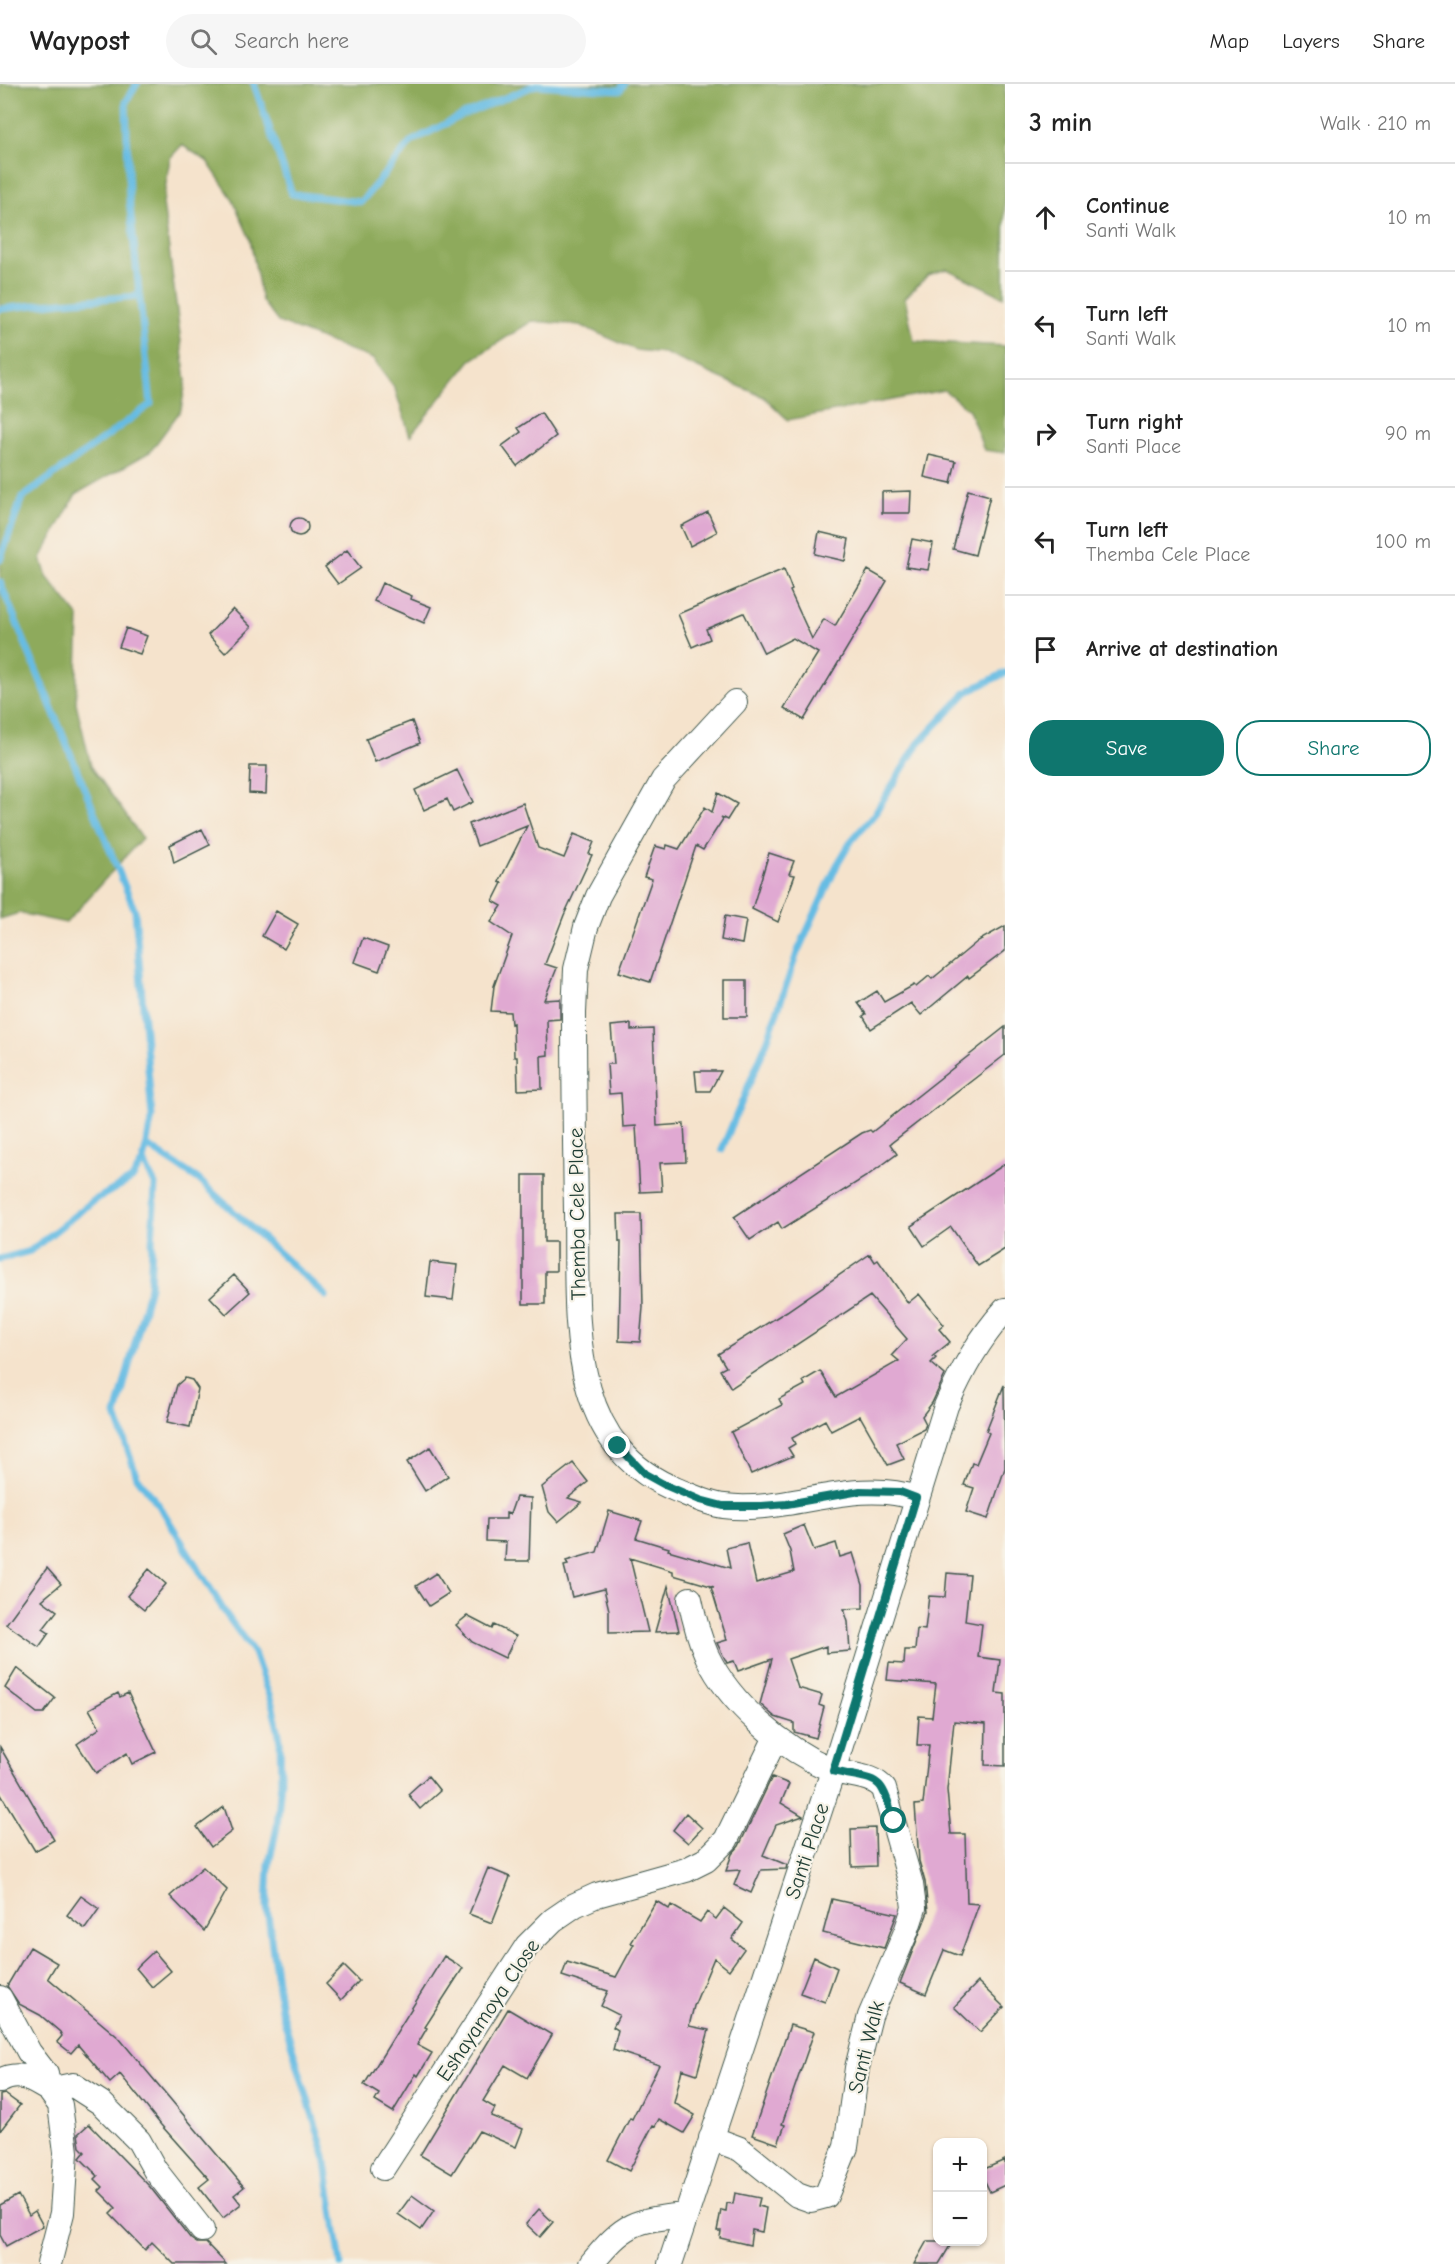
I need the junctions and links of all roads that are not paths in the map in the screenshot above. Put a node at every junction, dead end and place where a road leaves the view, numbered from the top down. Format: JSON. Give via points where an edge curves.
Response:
{"nodes":[{"id":1,"x":735,"y":702,"type":"dead end"},
{"id":2,"x":1005,"y":1310,"type":"edge"},
{"id":3,"x":916,"y":1498,"type":"junction"},
{"id":4,"x":690,"y":1599,"type":"dead end"},
{"id":5,"x":776,"y":1737,"type":"junction"},
{"id":6,"x":833,"y":1771,"type":"junction"},
{"id":7,"x":0,"y":1998,"type":"edge"},
{"id":8,"x":0,"y":2081,"type":"edge"},
{"id":9,"x":49,"y":2090,"type":"junction"},
{"id":10,"x":711,"y":2138,"type":"junction"},
{"id":11,"x":382,"y":2168,"type":"dead end"},
{"id":12,"x":686,"y":2215,"type":"junction"},
{"id":13,"x":202,"y":2230,"type":"dead end"},
{"id":14,"x":49,"y":2264,"type":"edge"},
{"id":15,"x":591,"y":2264,"type":"edge"},
{"id":16,"x":670,"y":2264,"type":"edge"}],
"edges":[{"from":1,"to":3,"type":"street","name":"Themba Cele Place","via":[[663,780],[598,896],[576,969],[581,1361],[597,1415],[632,1462],[645,1474],[700,1500],[723,1506],[762,1506],[860,1491],[900,1492]]},
{"from":2,"to":3,"type":"street","name":"Santi Place","via":[[964,1366],[946,1406]]},
{"from":3,"to":6,"type":"street","name":"Santi Place"},
{"from":4,"to":5,"type":"street","via":[[708,1658],[740,1703]]},
{"from":5,"to":6,"type":"street"},
{"from":5,"to":11,"type":"street","name":"Eshayamoya Close","via":[[726,1840],[706,1860],[686,1870],[597,1894],[574,1905],[527,1946]]},
{"from":6,"to":10,"type":"street","name":"Santi Place"},
{"from":6,"to":10,"type":"street","name":"Santi Walk","via":[[878,1781],[884,1789],[914,1908],[870,2016],[857,2068],[846,2147],[826,2196],[811,2200],[796,2195],[740,2149]]},
{"from":7,"to":9,"type":"street","via":[[29,2052],[46,2074]]},
{"from":8,"to":9,"type":"street","via":[[22,2076]]},
{"from":9,"to":13,"type":"street","via":[[73,2085],[101,2103],[139,2141],[155,2170]]},
{"from":9,"to":14,"type":"street","via":[[60,2105],[66,2152],[62,2213]]},
{"from":10,"to":12,"type":"street","name":"Santi Place"},
{"from":12,"to":15,"type":"street","via":[[651,2218],[626,2227]]},
{"from":12,"to":16,"type":"street","name":"Santi Place"}]}
